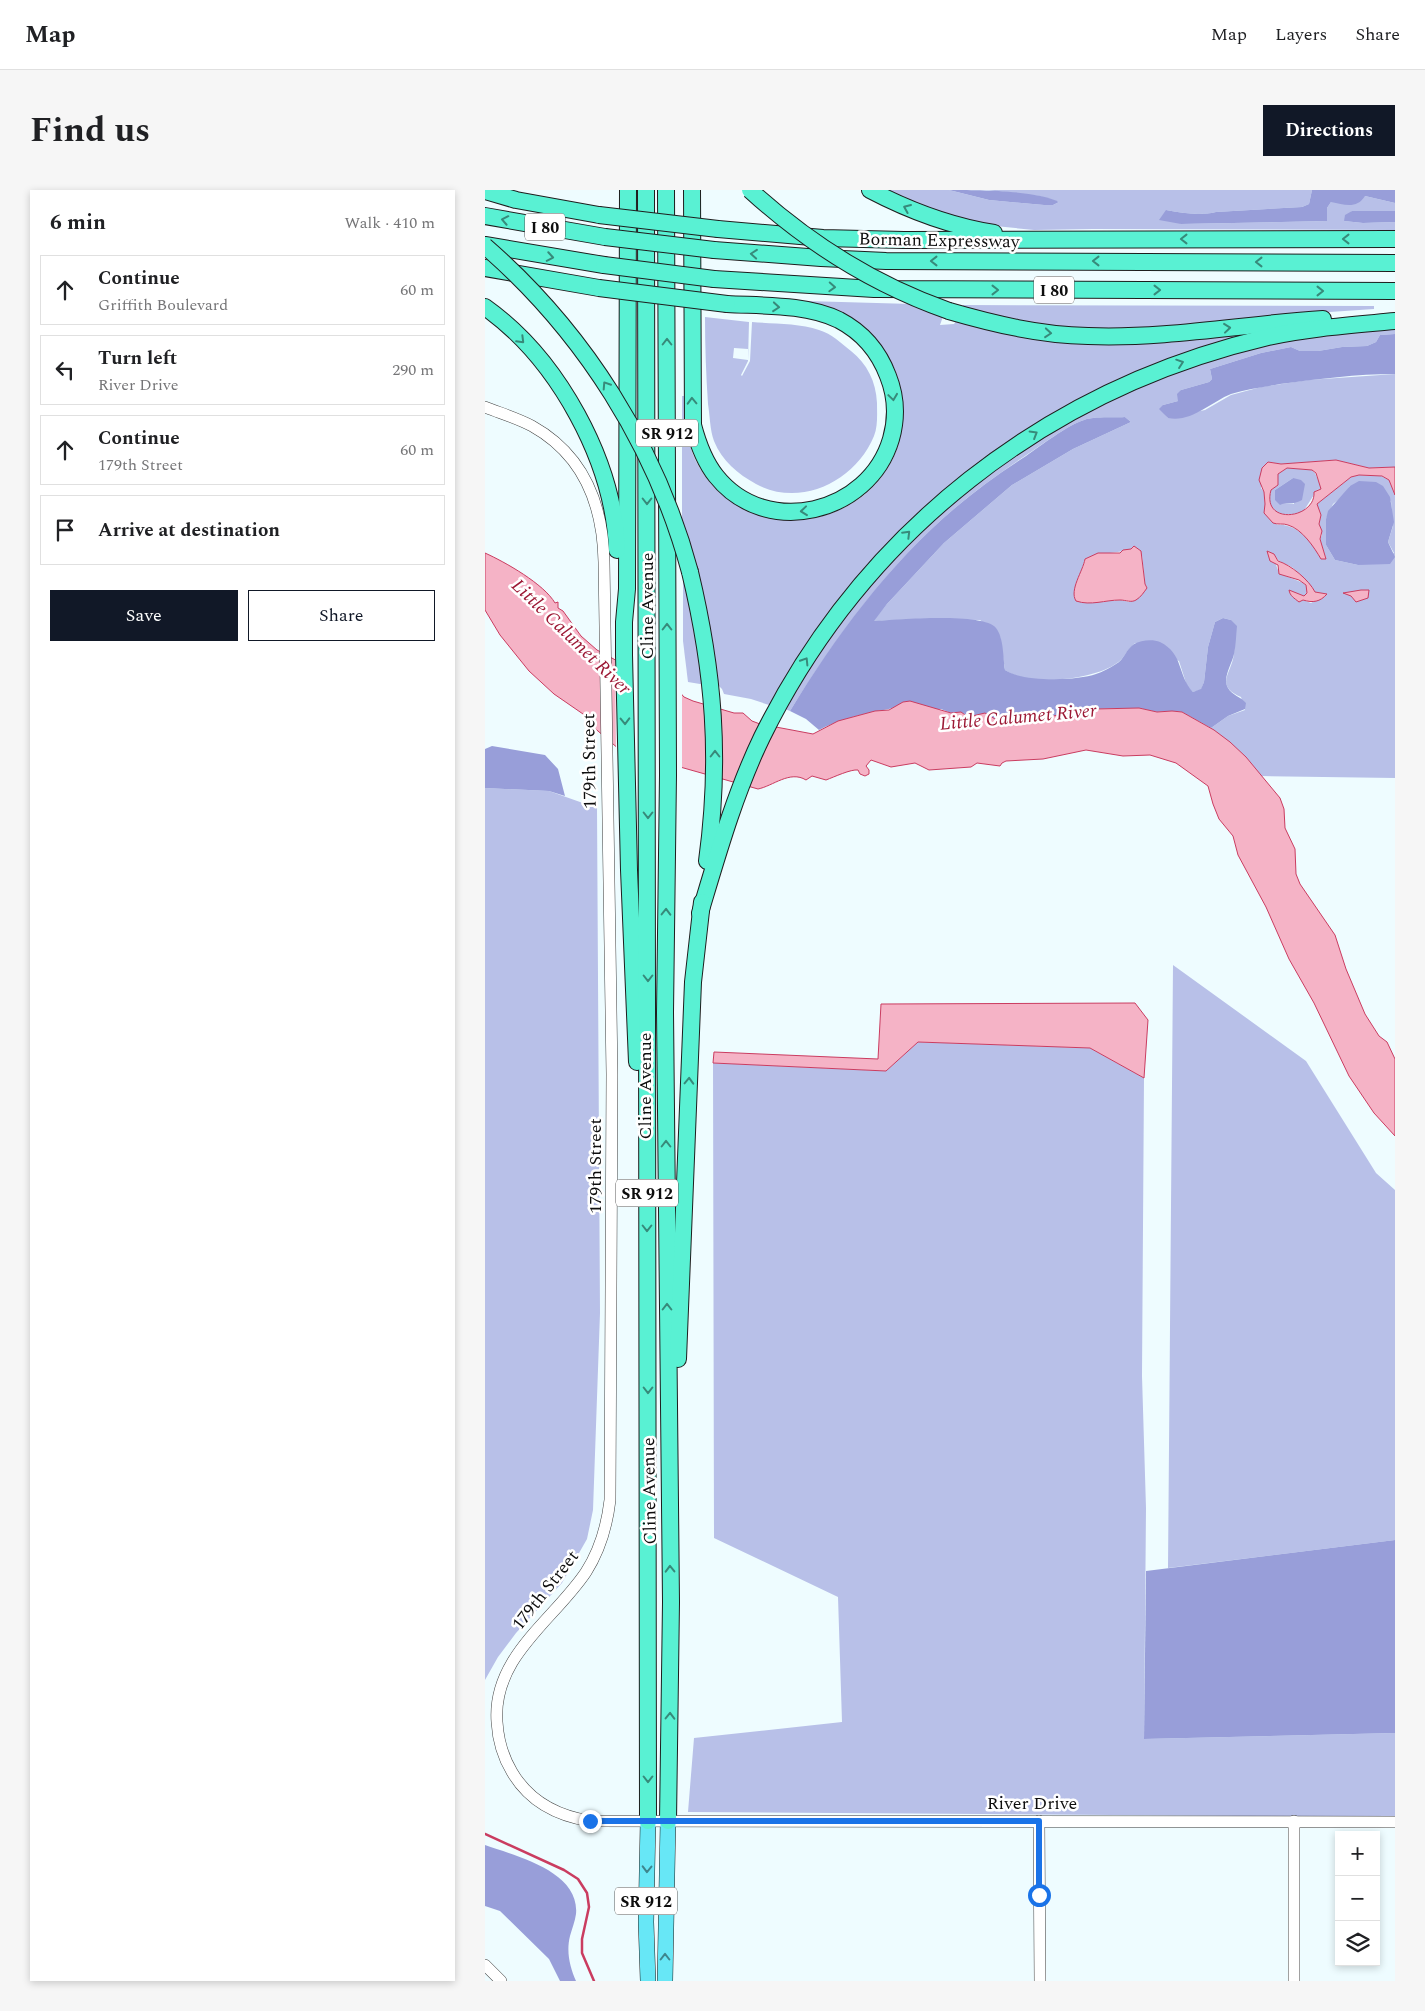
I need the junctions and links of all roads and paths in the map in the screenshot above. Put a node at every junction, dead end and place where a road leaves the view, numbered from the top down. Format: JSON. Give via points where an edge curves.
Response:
{"nodes":[{"id":1,"x":628,"y":190,"type":"edge"},
{"id":2,"x":646,"y":190,"type":"edge"},
{"id":3,"x":666,"y":190,"type":"edge"},
{"id":4,"x":691,"y":190,"type":"edge"},
{"id":5,"x":751,"y":190,"type":"edge"},
{"id":6,"x":870,"y":190,"type":"edge"},
{"id":7,"x":485,"y":191,"type":"edge"},
{"id":8,"x":485,"y":216,"type":"edge"},
{"id":9,"x":1074,"y":239,"type":"junction"},
{"id":10,"x":1395,"y":239,"type":"edge"},
{"id":11,"x":485,"y":245,"type":"edge"},
{"id":12,"x":1395,"y":263,"type":"edge"},
{"id":13,"x":485,"y":268,"type":"edge"},
{"id":14,"x":1395,"y":291,"type":"edge"},
{"id":15,"x":485,"y":307,"type":"edge"},
{"id":16,"x":1395,"y":315,"type":"edge"},
{"id":17,"x":1395,"y":321,"type":"edge"},
{"id":18,"x":485,"y":407,"type":"edge"},
{"id":19,"x":623,"y":622,"type":"junction"},
{"id":20,"x":700,"y":913,"type":"junction"},
{"id":21,"x":647,"y":1170,"type":"junction"},
{"id":22,"x":668,"y":1408,"type":"junction"},
{"id":23,"x":648,"y":1821,"type":"junction"},
{"id":24,"x":668,"y":1821,"type":"junction"},
{"id":25,"x":1039,"y":1821,"type":"junction"},
{"id":26,"x":1294,"y":1821,"type":"junction"},
{"id":27,"x":1395,"y":1822,"type":"edge"},
{"id":28,"x":485,"y":1965,"type":"edge"},
{"id":29,"x":501,"y":1981,"type":"edge"},
{"id":30,"x":648,"y":1981,"type":"edge"},
{"id":31,"x":665,"y":1981,"type":"edge"},
{"id":32,"x":1040,"y":1981,"type":"edge"},
{"id":33,"x":1294,"y":1981,"type":"edge"}],
"edges":[{"from":1,"to":19,"type":"highway","via":[[627,588]]},
{"from":2,"to":21,"type":"highway","name":"Cline Avenue","number":"SR 912","one_way":true},
{"from":22,"to":3,"type":"highway","name":"Cline Avenue","number":"SR 912","one_way":true},
{"from":13,"to":4,"type":"highway","one_way":true,"bridge":true,"via":[[599,288],[727,304],[809,310],[852,328],[865,338],[885,368],[894,397],[893,431],[888,450],[868,480],[851,495],[830,506],[779,511],[747,502],[717,477],[706,462],[693,425]]},
{"from":5,"to":16,"type":"highway","one_way":true,"bridge":true,"via":[[781,218],[825,250],[876,280],[949,311],[988,322],[1040,332],[1086,336],[1163,334]]},
{"from":9,"to":6,"type":"highway","one_way":true,"via":[[975,230],[936,220]]},
{"from":7,"to":9,"type":"highway","bridge":true,"via":[[599,215],[823,238]]},
{"from":12,"to":8,"type":"highway","name":"Borman Expressway","number":"I 80","one_way":true,"bridge":true,"via":[[821,258],[605,237]]},
{"from":10,"to":9,"type":"highway","one_way":true},
{"from":11,"to":14,"type":"highway","number":"I 80","one_way":true,"bridge":true,"via":[[714,279],[874,289]]},
{"from":20,"to":11,"type":"highway","one_way":true,"bridge":true,"via":[[713,803],[715,747],[711,678],[690,572],[675,523],[658,480],[607,386],[556,317]]},
{"from":15,"to":19,"type":"highway","one_way":true,"via":[[529,348],[555,379],[598,457],[614,516]]},
{"from":20,"to":17,"type":"highway","one_way":true,"via":[[733,808],[754,754],[780,703],[831,623],[890,551],[927,514],[973,475],[1019,443],[1112,391],[1161,370],[1270,337]]},
{"from":18,"to":23,"type":"street","name":"179th Street","via":[[531,425],[569,456],[587,481],[598,509],[604,545],[612,1074],[609,1509],[604,1533],[591,1563],[525,1643],[509,1669],[501,1687],[497,1718],[499,1739],[509,1767],[522,1786],[540,1802],[583,1820]]},
{"from":19,"to":21,"type":"highway","one_way":true,"via":[[637,1061]]},
{"from":22,"to":20,"type":"highway","one_way":true,"via":[[678,1358],[693,982]]},
{"from":21,"to":23,"type":"highway","name":"Cline Avenue","number":"SR 912","one_way":true},
{"from":24,"to":22,"type":"highway","name":"Cline Avenue","number":"SR 912","one_way":true,"via":[[671,1602]]},
{"from":23,"to":24,"type":"street","name":"179th Street"},
{"from":23,"to":30,"type":"main road","name":"Cline Avenue","number":"SR 912","one_way":true},
{"from":24,"to":25,"type":"street","name":"River Drive"},
{"from":31,"to":24,"type":"main road","name":"Cline Avenue","number":"SR 912","one_way":true},
{"from":25,"to":26,"type":"street","name":"River Drive"},
{"from":25,"to":32,"type":"street"},
{"from":26,"to":27,"type":"street","name":"River Drive"},
{"from":26,"to":33,"type":"street"},
{"from":28,"to":29,"type":"street"}]}
